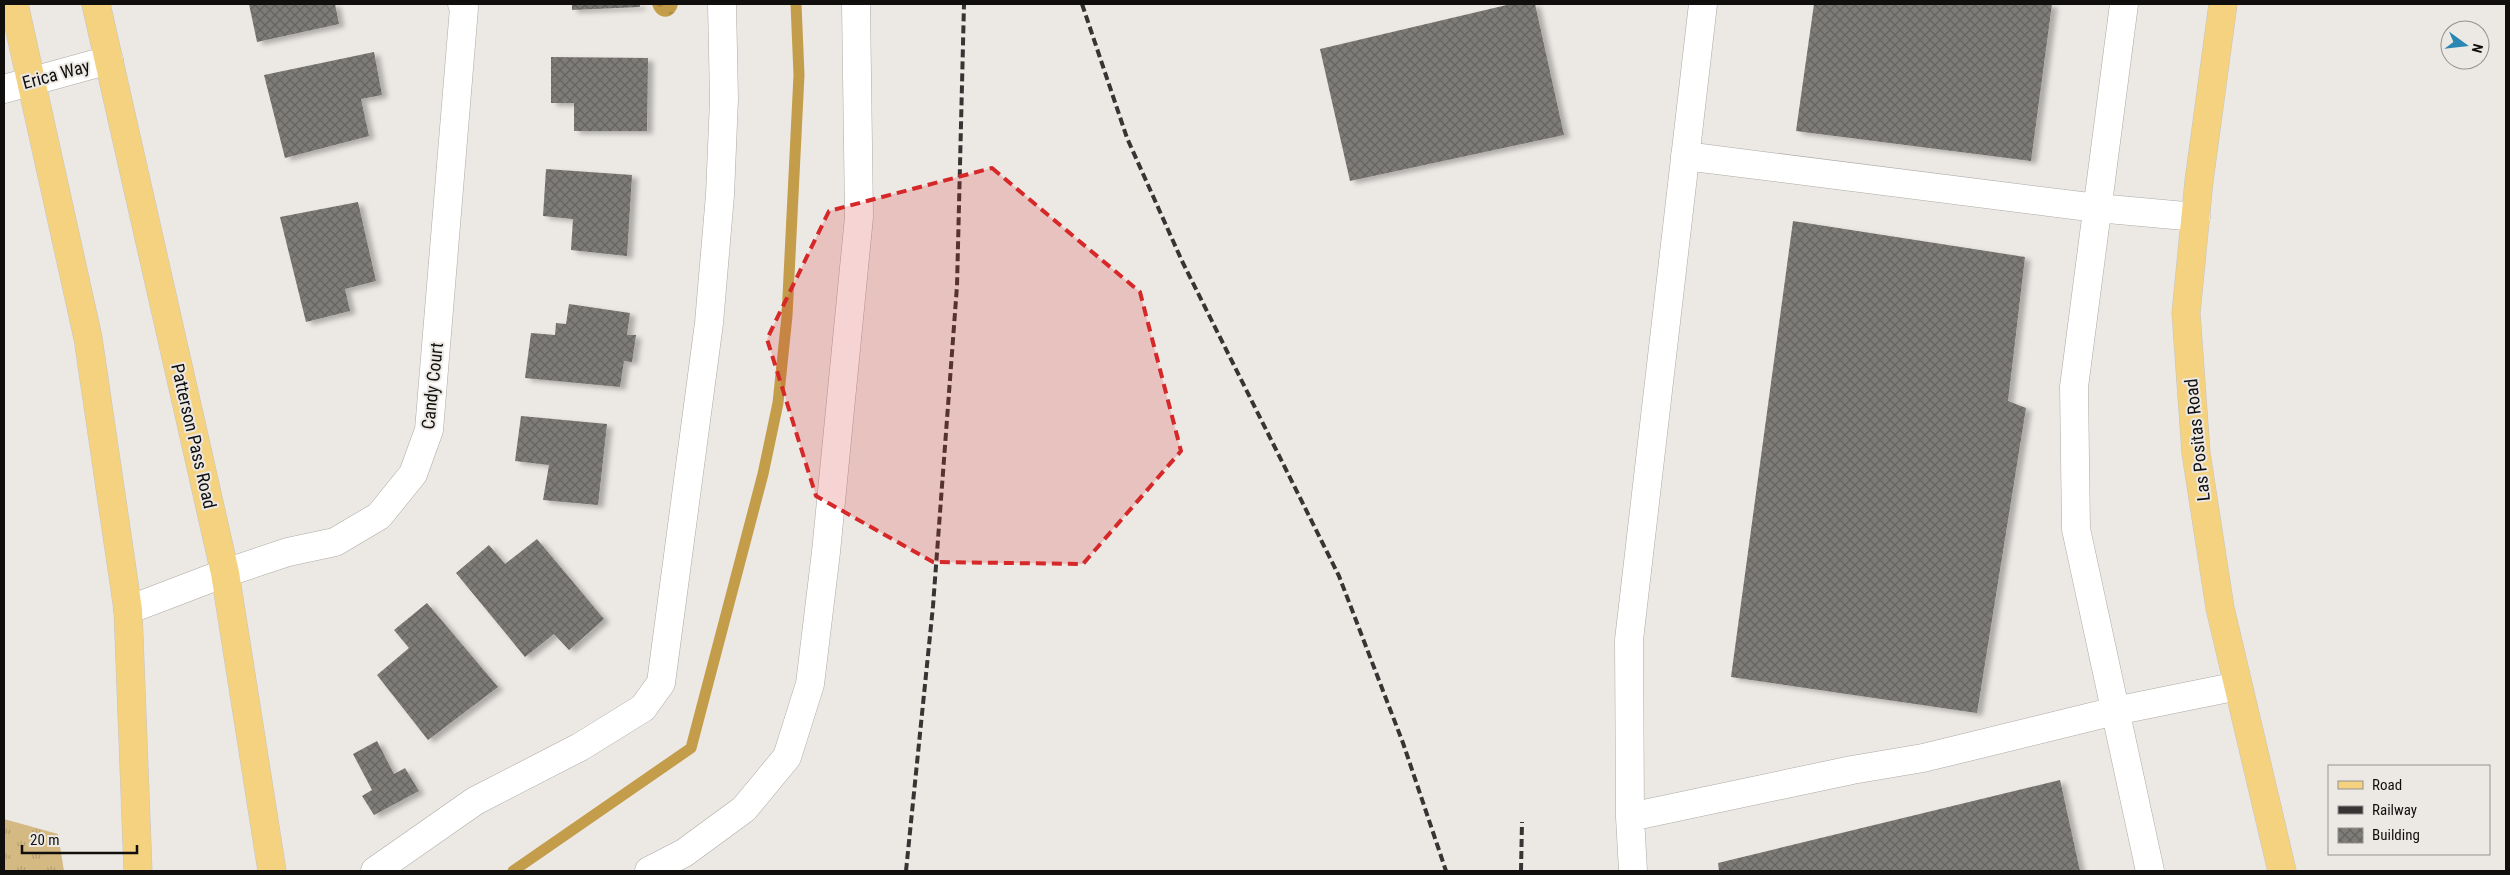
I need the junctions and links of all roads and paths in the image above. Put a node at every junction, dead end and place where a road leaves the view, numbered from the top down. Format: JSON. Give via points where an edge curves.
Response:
{"nodes":[{"id":1,"x":14,"y":4,"type":"edge"},
{"id":2,"x":96,"y":4,"type":"edge"},
{"id":3,"x":462,"y":4,"type":"edge"},
{"id":4,"x":722,"y":4,"type":"edge"},
{"id":5,"x":856,"y":4,"type":"edge"},
{"id":6,"x":1703,"y":4,"type":"edge"},
{"id":7,"x":2124,"y":4,"type":"edge"},
{"id":8,"x":2223,"y":4,"type":"edge"},
{"id":9,"x":109,"y":60,"type":"junction"},
{"id":10,"x":29,"y":80,"type":"junction"},
{"id":11,"x":4,"y":89,"type":"edge"},
{"id":12,"x":1685,"y":156,"type":"junction"},
{"id":13,"x":2096,"y":208,"type":"junction"},
{"id":14,"x":2196,"y":217,"type":"junction"},
{"id":15,"x":225,"y":573,"type":"junction"},
{"id":16,"x":128,"y":610,"type":"junction"},
{"id":17,"x":2238,"y":686,"type":"junction"},
{"id":18,"x":2115,"y":711,"type":"junction"},
{"id":19,"x":1630,"y":817,"type":"junction"},
{"id":20,"x":138,"y":871,"type":"edge"},
{"id":21,"x":272,"y":871,"type":"edge"},
{"id":22,"x":375,"y":871,"type":"edge"},
{"id":23,"x":649,"y":871,"type":"edge"},
{"id":24,"x":1633,"y":871,"type":"edge"},
{"id":25,"x":2150,"y":871,"type":"edge"},
{"id":26,"x":2282,"y":871,"type":"edge"}],
"edges":[{"from":1,"to":10,"type":"main road"},
{"from":2,"to":9,"type":"main road","name":"Patterson Pass Road"},
{"from":3,"to":15,"type":"street","name":"Candy Court","via":[[429,430],[413,474],[379,516],[335,542],[288,552]]},
{"from":4,"to":22,"type":"street","via":[[723,128],[710,313],[661,683],[643,708],[580,747],[475,801]]},
{"from":5,"to":23,"type":"street","via":[[859,216],[810,684],[787,757],[744,809],[684,853]]},
{"from":6,"to":12,"type":"street"},
{"from":7,"to":13,"type":"street"},
{"from":8,"to":14,"type":"main road","name":"Las Positas Road"},
{"from":9,"to":10,"type":"street","name":"Erica Way"},
{"from":9,"to":15,"type":"main road","name":"Patterson Pass Road"},
{"from":10,"to":11,"type":"street","name":"Erica Way"},
{"from":10,"to":16,"type":"main road","via":[[88,338]]},
{"from":12,"to":13,"type":"street"},
{"from":12,"to":19,"type":"street","via":[[1629,640]]},
{"from":13,"to":14,"type":"street"},
{"from":13,"to":18,"type":"street","via":[[2074,388],[2076,530]]},
{"from":14,"to":17,"type":"main road","name":"Las Positas Road","via":[[2186,313],[2196,453],[2220,608]]},
{"from":15,"to":16,"type":"street","name":"Candy Court"},
{"from":15,"to":21,"type":"main road","name":"Patterson Pass Road"},
{"from":16,"to":20,"type":"main road"},
{"from":17,"to":18,"type":"street"},
{"from":17,"to":26,"type":"main road","name":"Las Positas Road"},
{"from":18,"to":19,"type":"street","via":[[1923,758]]},
{"from":18,"to":25,"type":"street"},
{"from":19,"to":24,"type":"street"}]}
